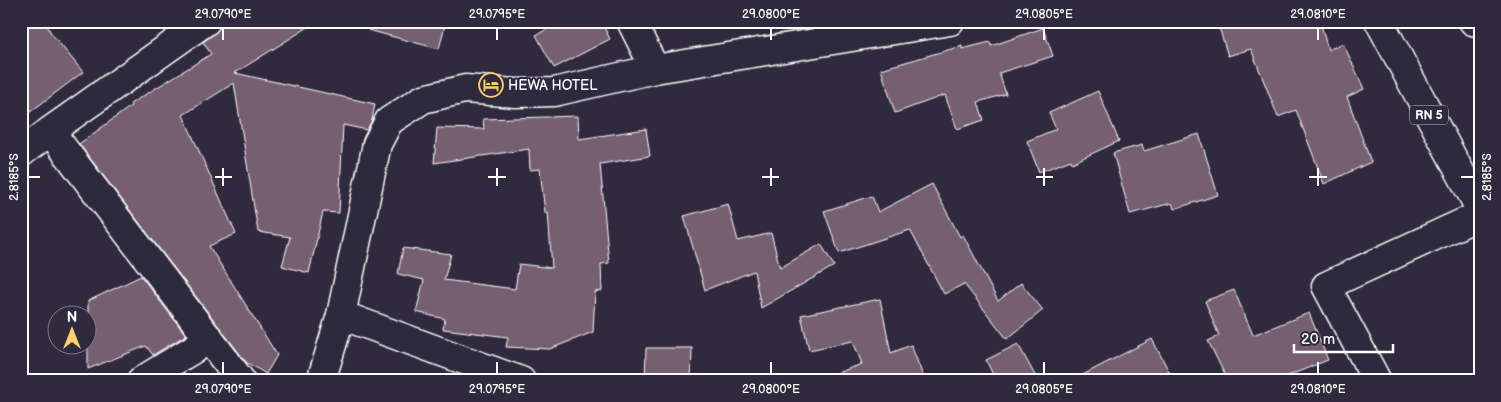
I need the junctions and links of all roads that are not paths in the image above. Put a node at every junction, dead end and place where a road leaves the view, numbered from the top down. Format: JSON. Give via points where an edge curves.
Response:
{"nodes":[{"id":1,"x":206,"y":21,"type":"edge"},
{"id":2,"x":632,"y":21,"type":"edge"},
{"id":3,"x":950,"y":21,"type":"edge"},
{"id":4,"x":1378,"y":21,"type":"edge"},
{"id":5,"x":1473,"y":21,"type":"edge"},
{"id":6,"x":1480,"y":23,"type":"edge"},
{"id":7,"x":904,"y":25,"type":"edge"},
{"id":8,"x":655,"y":69,"type":"junction"},
{"id":9,"x":50,"y":131,"type":"junction"},
{"id":10,"x":21,"y":153,"type":"edge"},
{"id":11,"x":1480,"y":209,"type":"edge"},
{"id":12,"x":1480,"y":215,"type":"edge"},
{"id":13,"x":342,"y":315,"type":"junction"},
{"id":14,"x":210,"y":339,"type":"junction"},
{"id":15,"x":142,"y":381,"type":"edge"},
{"id":16,"x":241,"y":381,"type":"edge"},
{"id":17,"x":321,"y":381,"type":"edge"},
{"id":18,"x":520,"y":381,"type":"edge"},
{"id":19,"x":1376,"y":381,"type":"edge"}],
"edges":[{"from":1,"to":9,"type":"street"},
{"from":2,"to":8,"type":"street"},
{"from":3,"to":7,"type":"street"},
{"from":4,"to":11,"type":"street","name":"RN 5","number":"RN 5"},
{"from":5,"to":6,"type":"street"},
{"from":7,"to":8,"type":"street"},
{"from":8,"to":13,"type":"street","via":[[554,92],[465,89],[422,99],[389,121],[376,144]]},
{"from":9,"to":10,"type":"street"},
{"from":9,"to":14,"type":"street"},
{"from":12,"to":19,"type":"street","via":[[1326,286]]},
{"from":13,"to":17,"type":"street"},
{"from":13,"to":18,"type":"street"},
{"from":14,"to":15,"type":"street"},
{"from":14,"to":16,"type":"street"}]}
